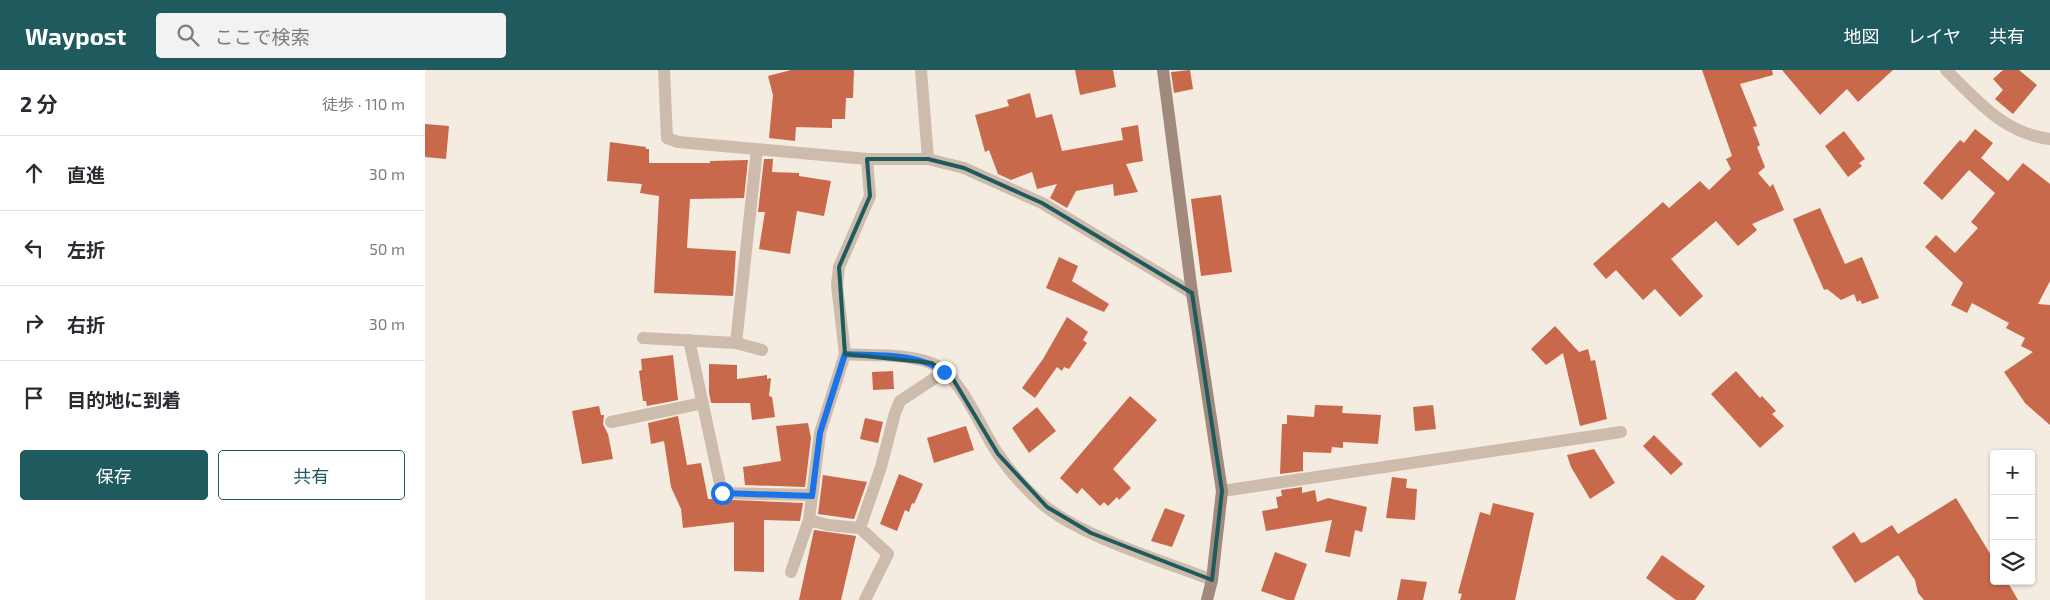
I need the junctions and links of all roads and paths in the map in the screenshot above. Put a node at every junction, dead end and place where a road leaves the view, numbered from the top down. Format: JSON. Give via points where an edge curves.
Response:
{"nodes":[{"id":1,"x":664,"y":70,"type":"edge"},
{"id":2,"x":921,"y":70,"type":"edge"},
{"id":3,"x":1163,"y":70,"type":"edge"},
{"id":4,"x":1946,"y":70,"type":"edge"},
{"id":5,"x":2050,"y":139,"type":"edge"},
{"id":6,"x":757,"y":149,"type":"junction"},
{"id":7,"x":867,"y":159,"type":"junction"},
{"id":8,"x":928,"y":159,"type":"junction"},
{"id":9,"x":1192,"y":293,"type":"junction"},
{"id":10,"x":643,"y":338,"type":"dead end"},
{"id":11,"x":689,"y":340,"type":"junction"},
{"id":12,"x":736,"y":343,"type":"junction"},
{"id":13,"x":762,"y":350,"type":"dead end"},
{"id":14,"x":845,"y":354,"type":"junction"},
{"id":15,"x":944,"y":372,"type":"junction"},
{"id":16,"x":703,"y":403,"type":"junction"},
{"id":17,"x":611,"y":422,"type":"dead end"},
{"id":18,"x":1621,"y":432,"type":"dead end"},
{"id":19,"x":1222,"y":491,"type":"junction"},
{"id":20,"x":812,"y":496,"type":"junction"},
{"id":21,"x":809,"y":520,"type":"junction"},
{"id":22,"x":860,"y":528,"type":"junction"},
{"id":23,"x":791,"y":572,"type":"dead end"},
{"id":24,"x":1212,"y":580,"type":"junction"},
{"id":25,"x":865,"y":600,"type":"edge"},
{"id":26,"x":1207,"y":600,"type":"edge"}],
"edges":[{"from":1,"to":6,"type":"street","via":[[667,138],[678,142]]},
{"from":2,"to":8,"type":"street"},
{"from":3,"to":9,"type":"street"},
{"from":4,"to":5,"type":"street","via":[[2000,121],[2033,137]]},
{"from":6,"to":7,"type":"street"},
{"from":6,"to":12,"type":"street"},
{"from":7,"to":8,"type":"street"},
{"from":7,"to":14,"type":"street","via":[[870,196],[839,267],[837,285]]},
{"from":8,"to":9,"type":"street","via":[[964,168],[1042,203]]},
{"from":9,"to":19,"type":"street"},
{"from":10,"to":11,"type":"street"},
{"from":11,"to":12,"type":"street"},
{"from":11,"to":16,"type":"street"},
{"from":12,"to":13,"type":"street"},
{"from":14,"to":15,"type":"street","via":[[908,358],[932,363]]},
{"from":14,"to":20,"type":"street","via":[[820,433]]},
{"from":15,"to":22,"type":"street","via":[[900,401]]},
{"from":15,"to":24,"type":"street","via":[[953,379],[998,454],[1025,487],[1047,507],[1091,532]]},
{"from":16,"to":17,"type":"street"},
{"from":16,"to":20,"type":"street","via":[[722,493]]},
{"from":18,"to":19,"type":"street"},
{"from":19,"to":24,"type":"street"},
{"from":20,"to":21,"type":"street"},
{"from":21,"to":22,"type":"street"},
{"from":21,"to":23,"type":"street"},
{"from":22,"to":25,"type":"street","via":[[888,554]]},
{"from":24,"to":26,"type":"street"}]}
